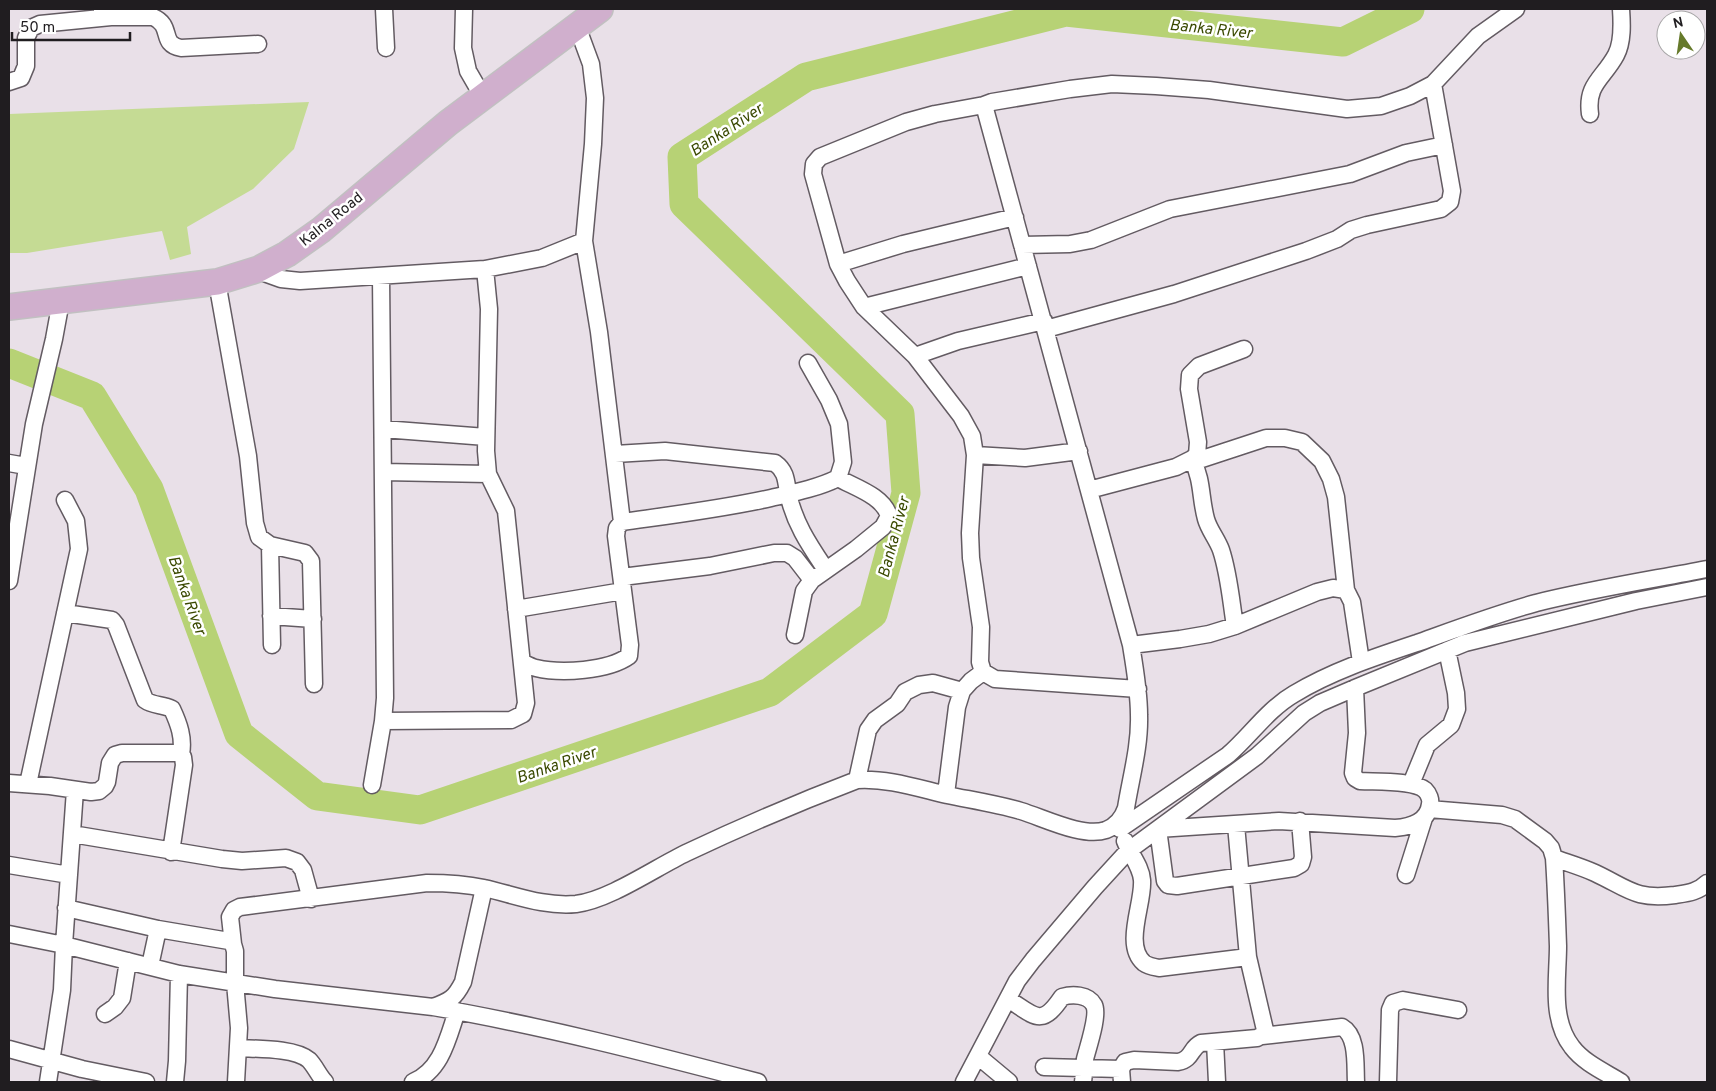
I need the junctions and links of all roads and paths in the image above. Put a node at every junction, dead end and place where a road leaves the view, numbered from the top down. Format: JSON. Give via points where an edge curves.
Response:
{"nodes":[{"id":1,"x":384,"y":9,"type":"edge"},
{"id":2,"x":464,"y":9,"type":"edge"},
{"id":3,"x":600,"y":9,"type":"edge"},
{"id":4,"x":1516,"y":9,"type":"edge"},
{"id":5,"x":1621,"y":9,"type":"edge"},
{"id":6,"x":106,"y":13,"type":"edge"},
{"id":7,"x":577,"y":26,"type":"junction"},
{"id":8,"x":258,"y":44,"type":"dead end"},
{"id":9,"x":386,"y":48,"type":"dead end"},
{"id":10,"x":9,"y":82,"type":"edge"},
{"id":11,"x":1433,"y":84,"type":"junction"},
{"id":12,"x":483,"y":97,"type":"junction"},
{"id":13,"x":984,"y":105,"type":"junction"},
{"id":14,"x":1590,"y":114,"type":"dead end"},
{"id":15,"x":1444,"y":145,"type":"junction"},
{"id":16,"x":1014,"y":217,"type":"junction"},
{"id":17,"x":584,"y":241,"type":"junction"},
{"id":18,"x":1022,"y":245,"type":"junction"},
{"id":19,"x":838,"y":264,"type":"junction"},
{"id":20,"x":1028,"y":266,"type":"junction"},
{"id":21,"x":485,"y":268,"type":"junction"},
{"id":22,"x":256,"y":270,"type":"junction"},
{"id":23,"x":381,"y":276,"type":"junction"},
{"id":24,"x":217,"y":282,"type":"junction"},
{"id":25,"x":61,"y":301,"type":"junction"},
{"id":26,"x":864,"y":306,"type":"junction"},
{"id":27,"x":9,"y":307,"type":"edge"},
{"id":28,"x":1045,"y":325,"type":"junction"},
{"id":29,"x":1244,"y":349,"type":"dead end"},
{"id":30,"x":915,"y":356,"type":"junction"},
{"id":31,"x":808,"y":363,"type":"dead end"},
{"id":32,"x":383,"y":429,"type":"junction"},
{"id":33,"x":486,"y":438,"type":"junction"},
{"id":34,"x":1079,"y":451,"type":"junction"},
{"id":35,"x":615,"y":454,"type":"junction"},
{"id":36,"x":975,"y":455,"type":"junction"},
{"id":37,"x":1193,"y":461,"type":"junction"},
{"id":38,"x":9,"y":463,"type":"edge"},
{"id":39,"x":26,"y":466,"type":"junction"},
{"id":40,"x":383,"y":472,"type":"junction"},
{"id":41,"x":488,"y":474,"type":"junction"},
{"id":42,"x":838,"y":478,"type":"junction"},
{"id":43,"x":1089,"y":490,"type":"junction"},
{"id":44,"x":788,"y":494,"type":"junction"},
{"id":45,"x":65,"y":500,"type":"dead end"},
{"id":46,"x":622,"y":522,"type":"junction"},
{"id":47,"x":270,"y":545,"type":"junction"},
{"id":48,"x":1707,"y":569,"type":"edge"},
{"id":49,"x":826,"y":570,"type":"junction"},
{"id":50,"x":812,"y":580,"type":"junction"},
{"id":51,"x":9,"y":581,"type":"edge"},
{"id":52,"x":622,"y":584,"type":"junction"},
{"id":53,"x":1707,"y":587,"type":"edge"},
{"id":54,"x":1346,"y":590,"type":"junction"},
{"id":55,"x":516,"y":609,"type":"junction"},
{"id":56,"x":65,"y":613,"type":"junction"},
{"id":57,"x":271,"y":616,"type":"junction"},
{"id":58,"x":312,"y":619,"type":"junction"},
{"id":59,"x":1236,"y":626,"type":"junction"},
{"id":60,"x":795,"y":635,"type":"dead end"},
{"id":61,"x":272,"y":645,"type":"dead end"},
{"id":62,"x":1131,"y":645,"type":"junction"},
{"id":63,"x":1447,"y":650,"type":"junction"},
{"id":64,"x":522,"y":662,"type":"junction"},
{"id":65,"x":1361,"y":662,"type":"junction"},
{"id":66,"x":983,"y":672,"type":"junction"},
{"id":67,"x":314,"y":684,"type":"dead end"},
{"id":68,"x":1355,"y":688,"type":"junction"},
{"id":69,"x":1138,"y":689,"type":"junction"},
{"id":70,"x":962,"y":691,"type":"junction"},
{"id":71,"x":383,"y":721,"type":"junction"},
{"id":72,"x":181,"y":754,"type":"junction"},
{"id":73,"x":857,"y":780,"type":"junction"},
{"id":74,"x":9,"y":783,"type":"edge"},
{"id":75,"x":28,"y":784,"type":"junction"},
{"id":76,"x":1411,"y":784,"type":"junction"},
{"id":77,"x":372,"y":785,"type":"dead end"},
{"id":78,"x":76,"y":790,"type":"junction"},
{"id":79,"x":946,"y":794,"type":"junction"},
{"id":80,"x":1426,"y":814,"type":"junction"},
{"id":81,"x":1300,"y":821,"type":"junction"},
{"id":82,"x":1236,"y":825,"type":"junction"},
{"id":83,"x":1119,"y":826,"type":"junction"},
{"id":84,"x":1158,"y":829,"type":"junction"},
{"id":85,"x":72,"y":834,"type":"junction"},
{"id":86,"x":1128,"y":851,"type":"junction"},
{"id":87,"x":171,"y":852,"type":"junction"},
{"id":88,"x":1554,"y":858,"type":"junction"},
{"id":89,"x":9,"y":865,"type":"edge"},
{"id":90,"x":69,"y":875,"type":"junction"},
{"id":91,"x":1406,"y":875,"type":"dead end"},
{"id":92,"x":1241,"y":876,"type":"junction"},
{"id":93,"x":1707,"y":883,"type":"edge"},
{"id":94,"x":484,"y":888,"type":"junction"},
{"id":95,"x":311,"y":899,"type":"junction"},
{"id":96,"x":66,"y":908,"type":"junction"},
{"id":97,"x":158,"y":929,"type":"junction"},
{"id":98,"x":9,"y":934,"type":"edge"},
{"id":99,"x":233,"y":944,"type":"junction"},
{"id":100,"x":64,"y":946,"type":"junction"},
{"id":101,"x":1248,"y":957,"type":"junction"},
{"id":102,"x":128,"y":961,"type":"junction"},
{"id":103,"x":150,"y":966,"type":"junction"},
{"id":104,"x":180,"y":974,"type":"junction"},
{"id":105,"x":235,"y":982,"type":"junction"},
{"id":106,"x":1008,"y":999,"type":"junction"},
{"id":107,"x":433,"y":1006,"type":"junction"},
{"id":108,"x":1458,"y":1010,"type":"dead end"},
{"id":109,"x":456,"y":1011,"type":"junction"},
{"id":110,"x":105,"y":1014,"type":"dead end"},
{"id":111,"x":1262,"y":1036,"type":"junction"},
{"id":112,"x":1214,"y":1042,"type":"junction"},
{"id":113,"x":239,"y":1048,"type":"junction"},
{"id":114,"x":9,"y":1049,"type":"edge"},
{"id":115,"x":979,"y":1057,"type":"junction"},
{"id":116,"x":52,"y":1060,"type":"junction"},
{"id":117,"x":1044,"y":1067,"type":"dead end"},
{"id":118,"x":1084,"y":1075,"type":"edge"},
{"id":119,"x":433,"y":1076,"type":"edge"},
{"id":120,"x":1122,"y":1076,"type":"edge"},
{"id":121,"x":179,"y":1081,"type":"edge"},
{"id":122,"x":48,"y":1082,"type":"edge"},
{"id":123,"x":146,"y":1082,"type":"edge"},
{"id":124,"x":236,"y":1082,"type":"edge"},
{"id":125,"x":325,"y":1082,"type":"edge"},
{"id":126,"x":413,"y":1082,"type":"edge"},
{"id":127,"x":758,"y":1082,"type":"edge"},
{"id":128,"x":964,"y":1082,"type":"edge"},
{"id":129,"x":1009,"y":1082,"type":"edge"},
{"id":130,"x":1216,"y":1082,"type":"edge"},
{"id":131,"x":1356,"y":1082,"type":"edge"},
{"id":132,"x":1388,"y":1082,"type":"edge"},
{"id":133,"x":1621,"y":1082,"type":"edge"}],
"edges":[{"from":1,"to":9,"type":"street"},
{"from":2,"to":12,"type":"street","via":[[463,48],[468,71]]},
{"from":3,"to":7,"type":"main road","name":"Kalna Road"},
{"from":4,"to":11,"type":"street","via":[[1478,36]]},
{"from":5,"to":14,"type":"street","via":[[1621,39],[1616,55],[1591,92],[1588,101]]},
{"from":6,"to":8,"type":"street","via":[[160,20],[165,25],[168,41],[181,48]]},
{"from":6,"to":10,"type":"street","via":[[31,28],[26,38],[26,66],[21,78]]},
{"from":7,"to":12,"type":"main road","name":"Kalna Road"},
{"from":7,"to":17,"type":"street","via":[[591,64],[595,98]]},
{"from":11,"to":13,"type":"street","via":[[1381,106],[1347,109],[1209,90],[1112,84]]},
{"from":11,"to":15,"type":"street"},
{"from":12,"to":22,"type":"main road","name":"Kalna Road","via":[[321,230],[287,254]]},
{"from":13,"to":16,"type":"street"},
{"from":13,"to":19,"type":"street","via":[[906,122],[820,157],[814,164],[813,174]]},
{"from":15,"to":18,"type":"street","via":[[1406,153],[1350,174],[1170,209],[1091,240]]},
{"from":15,"to":28,"type":"street","via":[[1452,191],[1450,202],[1440,208],[1351,230],[1337,239],[1184,291]]},
{"from":16,"to":18,"type":"street"},
{"from":16,"to":19,"type":"street","via":[[903,244]]},
{"from":17,"to":21,"type":"street","via":[[542,258]]},
{"from":17,"to":35,"type":"street"},
{"from":18,"to":20,"type":"street"},
{"from":19,"to":26,"type":"street"},
{"from":20,"to":26,"type":"street"},
{"from":20,"to":28,"type":"street"},
{"from":21,"to":23,"type":"street"},
{"from":21,"to":33,"type":"street","via":[[489,309]]},
{"from":22,"to":23,"type":"street","via":[[281,279],[300,281]]},
{"from":22,"to":24,"type":"main road","name":"Kalna Road"},
{"from":23,"to":32,"type":"street"},
{"from":24,"to":25,"type":"main road","name":"Kalna Road"},
{"from":24,"to":47,"type":"street","via":[[248,456],[255,523],[259,537]]},
{"from":25,"to":27,"type":"main road","name":"Kalna Road"},
{"from":25,"to":39,"type":"street"},
{"from":26,"to":30,"type":"street"},
{"from":28,"to":30,"type":"street","via":[[958,341]]},
{"from":28,"to":34,"type":"street"},
{"from":29,"to":37,"type":"street","via":[[1199,366],[1190,374],[1189,389],[1198,442]]},
{"from":30,"to":36,"type":"street","via":[[961,416],[972,436]]},
{"from":31,"to":42,"type":"street","via":[[839,424],[843,462]]},
{"from":32,"to":33,"type":"street"},
{"from":32,"to":40,"type":"street"},
{"from":33,"to":41,"type":"street"},
{"from":34,"to":36,"type":"street","via":[[1025,458]]},
{"from":34,"to":43,"type":"street"},
{"from":35,"to":44,"type":"street","via":[[665,451],[775,463],[782,468]]},
{"from":35,"to":46,"type":"street"},
{"from":36,"to":66,"type":"street","via":[[970,533]]},
{"from":37,"to":43,"type":"street"},
{"from":37,"to":54,"type":"street","via":[[1266,438],[1302,442],[1322,461],[1331,479],[1336,497]]},
{"from":37,"to":59,"type":"street","via":[[1202,487],[1208,525],[1225,566]]},
{"from":38,"to":39,"type":"street"},
{"from":39,"to":51,"type":"street"},
{"from":40,"to":41,"type":"street"},
{"from":40,"to":71,"type":"street"},
{"from":41,"to":55,"type":"street","via":[[506,511]]},
{"from":42,"to":44,"type":"street"},
{"from":42,"to":49,"type":"street","via":[[881,501],[889,516],[883,527]]},
{"from":43,"to":62,"type":"street"},
{"from":44,"to":46,"type":"street","via":[[728,508]]},
{"from":44,"to":49,"type":"street","via":[[803,534]]},
{"from":45,"to":56,"type":"street","via":[[76,521],[79,549]]},
{"from":46,"to":52,"type":"street","via":[[616,536]]},
{"from":47,"to":57,"type":"street"},
{"from":47,"to":58,"type":"street","via":[[305,553],[311,561]]},
{"from":48,"to":65,"type":"street","via":[[1534,604]]},
{"from":49,"to":50,"type":"street"},
{"from":50,"to":52,"type":"street","via":[[795,558],[787,553],[774,553]]},
{"from":50,"to":60,"type":"street","via":[[804,591]]},
{"from":52,"to":55,"type":"street"},
{"from":52,"to":64,"type":"street","via":[[629,656],[620,663],[583,670],[535,668]]},
{"from":53,"to":63,"type":"street","via":[[1636,601]]},
{"from":54,"to":59,"type":"street","via":[[1333,588],[1317,592]]},
{"from":54,"to":65,"type":"street","via":[[1352,602]]},
{"from":55,"to":64,"type":"street"},
{"from":56,"to":72,"type":"street","via":[[112,620],[145,700],[151,705],[172,709],[181,732]]},
{"from":56,"to":75,"type":"street"},
{"from":57,"to":58,"type":"street"},
{"from":57,"to":61,"type":"street"},
{"from":58,"to":67,"type":"street"},
{"from":59,"to":62,"type":"street","via":[[1209,634]]},
{"from":62,"to":69,"type":"street"},
{"from":63,"to":68,"type":"street"},
{"from":63,"to":76,"type":"street","via":[[1457,709],[1451,725],[1427,745]]},
{"from":64,"to":71,"type":"street","via":[[526,704],[523,714],[511,720]]},
{"from":65,"to":83,"type":"street","via":[[1294,694],[1228,756]]},
{"from":66,"to":69,"type":"street","via":[[995,679]]},
{"from":66,"to":70,"type":"street"},
{"from":68,"to":76,"type":"street","via":[[1355,778]]},
{"from":68,"to":84,"type":"street","via":[[1304,713],[1257,756]]},
{"from":69,"to":83,"type":"street","via":[[1138,740],[1126,808]]},
{"from":70,"to":73,"type":"street","via":[[933,683],[918,685],[905,692],[897,704],[875,720],[868,730]]},
{"from":70,"to":79,"type":"street"},
{"from":71,"to":77,"type":"street"},
{"from":72,"to":78,"type":"street","via":[[117,753],[112,757],[103,789],[91,792]]},
{"from":72,"to":87,"type":"street","via":[[184,765]]},
{"from":73,"to":79,"type":"street","via":[[874,779]]},
{"from":73,"to":94,"type":"street","via":[[686,853],[601,897],[558,905]]},
{"from":74,"to":75,"type":"street"},
{"from":75,"to":78,"type":"street"},
{"from":76,"to":80,"type":"street","via":[[1424,790],[1430,798]]},
{"from":78,"to":85,"type":"street"},
{"from":79,"to":83,"type":"street","via":[[1087,831]]},
{"from":80,"to":81,"type":"street","via":[[1407,827],[1394,828]]},
{"from":80,"to":88,"type":"street","via":[[1502,814],[1515,819],[1545,841]]},
{"from":80,"to":91,"type":"street"},
{"from":81,"to":82,"type":"street"},
{"from":81,"to":92,"type":"street","via":[[1301,864],[1294,868]]},
{"from":82,"to":84,"type":"street"},
{"from":82,"to":92,"type":"street"},
{"from":83,"to":86,"type":"street"},
{"from":84,"to":86,"type":"street"},
{"from":84,"to":92,"type":"street","via":[[1163,877],[1168,885]]},
{"from":85,"to":87,"type":"street"},
{"from":85,"to":90,"type":"street"},
{"from":86,"to":101,"type":"street","via":[[1143,880],[1135,939],[1137,953],[1145,964],[1159,968]]},
{"from":86,"to":106,"type":"street","via":[[1033,960]]},
{"from":87,"to":95,"type":"street","via":[[242,861],[286,858],[297,862],[302,870]]},
{"from":88,"to":93,"type":"street","via":[[1642,896],[1692,893]]},
{"from":88,"to":133,"type":"street","via":[[1557,1009],[1565,1036],[1582,1058]]},
{"from":89,"to":90,"type":"street"},
{"from":90,"to":96,"type":"street"},
{"from":92,"to":101,"type":"street"},
{"from":94,"to":95,"type":"street","via":[[428,883]]},
{"from":94,"to":107,"type":"street","via":[[463,982],[456,995]]},
{"from":95,"to":99,"type":"street","via":[[234,910],[230,917]]},
{"from":96,"to":97,"type":"street"},
{"from":96,"to":100,"type":"street"},
{"from":97,"to":99,"type":"street"},
{"from":97,"to":103,"type":"street"},
{"from":98,"to":100,"type":"street"},
{"from":99,"to":105,"type":"street"},
{"from":100,"to":102,"type":"street"},
{"from":100,"to":116,"type":"street","via":[[62,990]]},
{"from":101,"to":111,"type":"street","via":[[1265,1030]]},
{"from":102,"to":103,"type":"street"},
{"from":102,"to":110,"type":"street","via":[[122,998]]},
{"from":103,"to":104,"type":"street"},
{"from":104,"to":105,"type":"street"},
{"from":104,"to":121,"type":"street"},
{"from":105,"to":107,"type":"street"},
{"from":105,"to":113,"type":"street"},
{"from":106,"to":115,"type":"street"},
{"from":106,"to":118,"type":"street","via":[[1034,1015],[1044,1016],[1052,1012],[1062,997],[1079,995],[1089,1000],[1095,1014]]},
{"from":107,"to":109,"type":"street"},
{"from":108,"to":132,"type":"street","via":[[1402,1000],[1393,1003],[1390,1010]]},
{"from":109,"to":119,"type":"street"},
{"from":109,"to":127,"type":"street","via":[[578,1036]]},
{"from":111,"to":112,"type":"street"},
{"from":111,"to":131,"type":"street","via":[[1342,1027],[1348,1030],[1353,1040]]},
{"from":112,"to":120,"type":"street","via":[[1196,1045],[1190,1056],[1178,1062],[1125,1062]]},
{"from":112,"to":130,"type":"street"},
{"from":113,"to":124,"type":"street"},
{"from":113,"to":125,"type":"street","via":[[299,1054],[310,1061]]},
{"from":114,"to":116,"type":"street"},
{"from":115,"to":128,"type":"street"},
{"from":115,"to":129,"type":"street"},
{"from":116,"to":122,"type":"street"},
{"from":116,"to":123,"type":"street"},
{"from":117,"to":118,"type":"street"},
{"from":118,"to":120,"type":"street"},
{"from":119,"to":126,"type":"street"}]}
